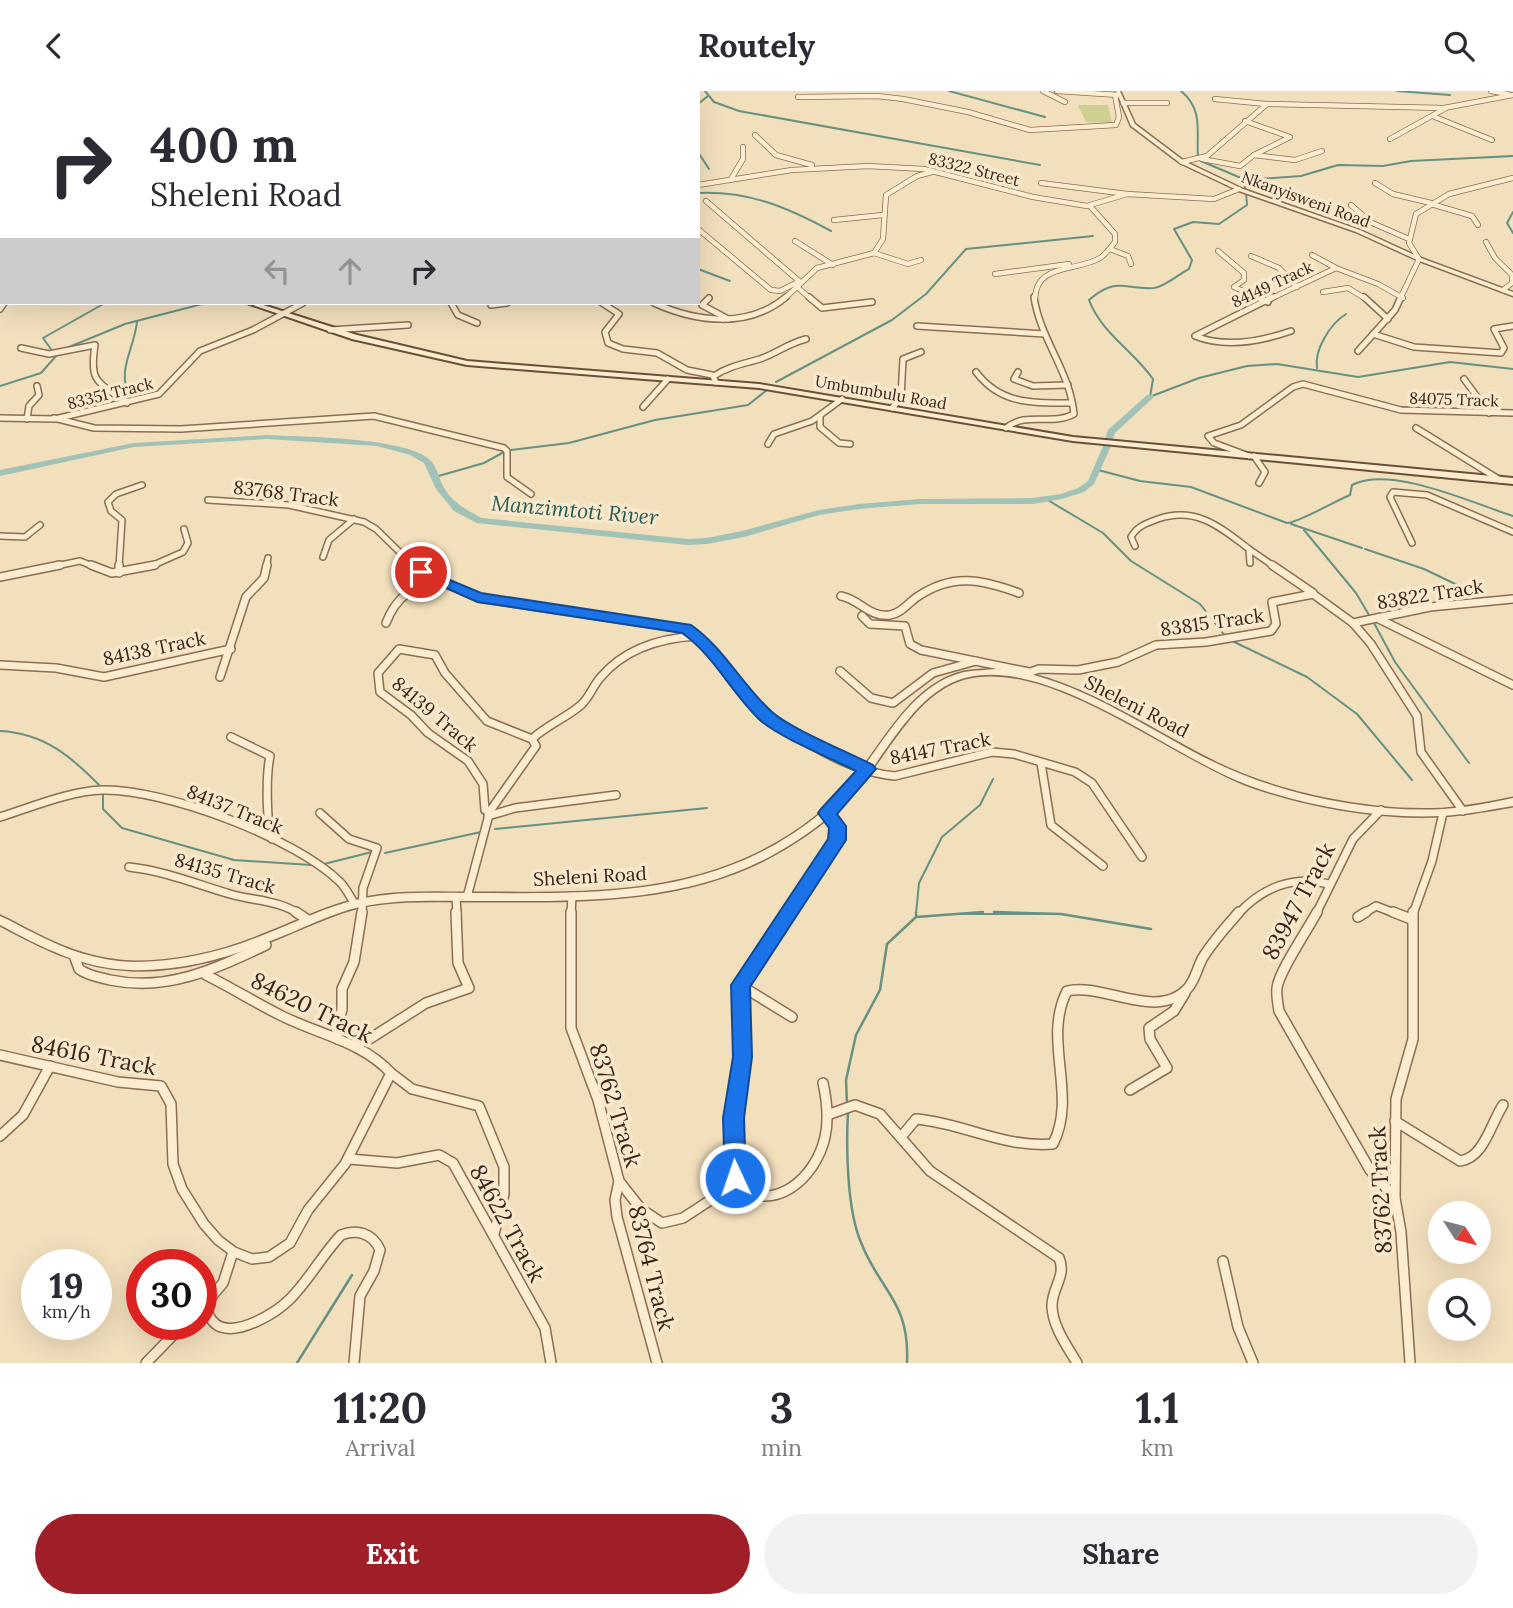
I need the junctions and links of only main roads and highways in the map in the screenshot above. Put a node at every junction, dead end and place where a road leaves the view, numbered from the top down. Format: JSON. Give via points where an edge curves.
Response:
{"nodes":[{"id":1,"x":255,"y":305,"type":"edge"},
{"id":2,"x":1508,"y":481,"type":"edge"}],
"edges":[{"from":1,"to":2,"type":"main road","name":"Umbumbulu Road","via":[[330,330],[467,363],[715,379],[1101,442]]}]}
